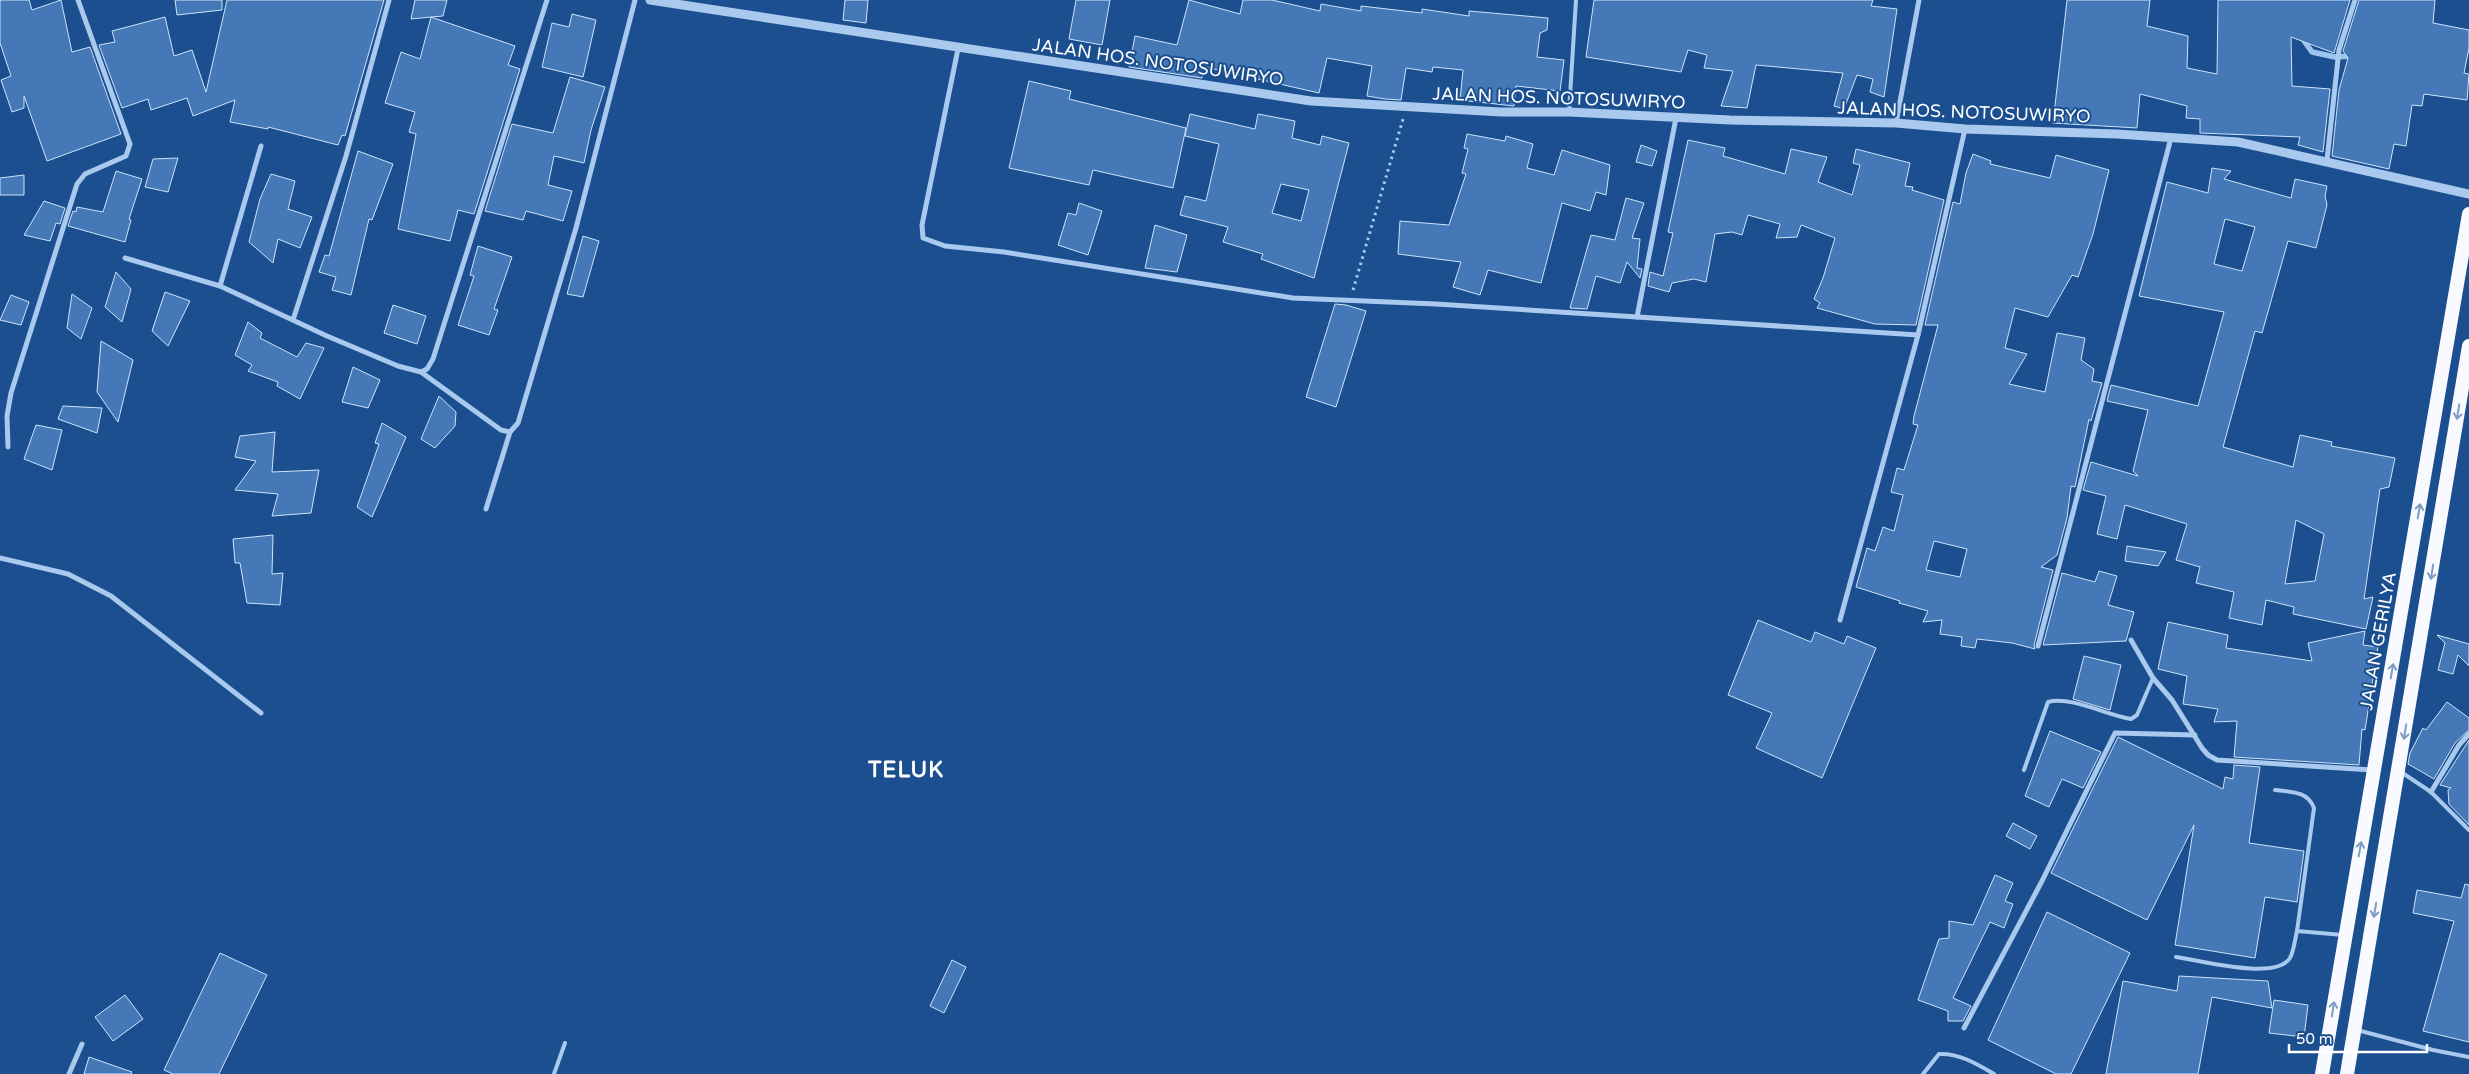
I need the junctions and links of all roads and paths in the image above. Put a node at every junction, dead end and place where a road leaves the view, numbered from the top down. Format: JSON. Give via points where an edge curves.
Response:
{"nodes":[{"id":1,"x":78,"y":0,"type":"edge"},
{"id":2,"x":389,"y":0,"type":"edge"},
{"id":3,"x":547,"y":0,"type":"edge"},
{"id":4,"x":635,"y":0,"type":"edge"},
{"id":5,"x":650,"y":0,"type":"edge"},
{"id":6,"x":1576,"y":0,"type":"edge"},
{"id":7,"x":1919,"y":0,"type":"edge"},
{"id":8,"x":2355,"y":0,"type":"edge"},
{"id":9,"x":958,"y":49,"type":"junction"},
{"id":10,"x":1406,"y":108,"type":"junction"},
{"id":11,"x":1569,"y":112,"type":"junction"},
{"id":12,"x":1676,"y":118,"type":"junction"},
{"id":13,"x":1896,"y":123,"type":"junction"},
{"id":14,"x":1965,"y":129,"type":"junction"},
{"id":15,"x":2171,"y":138,"type":"junction"},
{"id":16,"x":261,"y":146,"type":"dead end"},
{"id":17,"x":2326,"y":160,"type":"junction"},
{"id":18,"x":2469,"y":194,"type":"edge"},
{"id":19,"x":2469,"y":214,"type":"edge"},
{"id":20,"x":125,"y":258,"type":"dead end"},
{"id":21,"x":220,"y":286,"type":"junction"},
{"id":22,"x":1350,"y":300,"type":"junction"},
{"id":23,"x":1637,"y":317,"type":"junction"},
{"id":24,"x":293,"y":320,"type":"junction"},
{"id":25,"x":1918,"y":335,"type":"junction"},
{"id":26,"x":2469,"y":346,"type":"edge"},
{"id":27,"x":421,"y":372,"type":"junction"},
{"id":28,"x":510,"y":432,"type":"junction"},
{"id":29,"x":8,"y":447,"type":"dead end"},
{"id":30,"x":486,"y":509,"type":"dead end"},
{"id":31,"x":0,"y":558,"type":"edge"},
{"id":32,"x":1840,"y":620,"type":"dead end"},
{"id":33,"x":2130,"y":640,"type":"dead end"},
{"id":34,"x":2038,"y":646,"type":"dead end"},
{"id":35,"x":2153,"y":678,"type":"junction"},
{"id":36,"x":2386,"y":706,"type":"junction"},
{"id":37,"x":261,"y":713,"type":"dead end"},
{"id":38,"x":2409,"y":713,"type":"junction"},
{"id":39,"x":2469,"y":734,"type":"edge"},
{"id":40,"x":2195,"y":735,"type":"junction"},
{"id":41,"x":2024,"y":770,"type":"dead end"},
{"id":42,"x":2375,"y":770,"type":"junction"},
{"id":43,"x":2399,"y":770,"type":"junction"},
{"id":44,"x":2275,"y":790,"type":"dead end"},
{"id":45,"x":2431,"y":792,"type":"junction"},
{"id":46,"x":2469,"y":830,"type":"edge"},
{"id":47,"x":2297,"y":931,"type":"junction"},
{"id":48,"x":2345,"y":935,"type":"junction"},
{"id":49,"x":2176,"y":957,"type":"dead end"},
{"id":50,"x":1964,"y":1028,"type":"dead end"},
{"id":51,"x":2355,"y":1030,"type":"junction"},
{"id":52,"x":565,"y":1043,"type":"dead end"},
{"id":53,"x":82,"y":1044,"type":"dead end"},
{"id":54,"x":2469,"y":1057,"type":"edge"},
{"id":55,"x":69,"y":1074,"type":"edge"},
{"id":56,"x":554,"y":1074,"type":"edge"},
{"id":57,"x":1923,"y":1074,"type":"edge"},
{"id":58,"x":1994,"y":1074,"type":"edge"},
{"id":59,"x":2322,"y":1074,"type":"edge"},
{"id":60,"x":2347,"y":1074,"type":"edge"}],
"edges":[{"from":1,"to":29,"type":"street","via":[[130,144],[126,156],[85,174],[78,184],[11,393],[7,416]]},
{"from":2,"to":24,"type":"street","via":[[346,156]]},
{"from":3,"to":27,"type":"street","via":[[433,359]]},
{"from":4,"to":28,"type":"street","via":[[576,228],[518,423]]},
{"from":5,"to":9,"type":"street","name":"JALAN HOS. NOTOSUWIRYO"},
{"from":6,"to":11,"type":"lane"},
{"from":7,"to":13,"type":"street"},
{"from":8,"to":17,"type":"street","via":[[2338,50]]},
{"from":9,"to":10,"type":"street","name":"JALAN HOS. NOTOSUWIRYO","via":[[1311,101]]},
{"from":9,"to":22,"type":"street","via":[[922,225],[923,238],[944,246],[1004,252],[1294,298]]},
{"from":10,"to":11,"type":"street","name":"JALAN HOS. NOTOSUWIRYO"},
{"from":10,"to":22,"type":"path"},
{"from":11,"to":12,"type":"street","name":"JALAN HOS. NOTOSUWIRYO"},
{"from":12,"to":13,"type":"street","name":"JALAN HOS. NOTOSUWIRYO"},
{"from":12,"to":23,"type":"street"},
{"from":13,"to":14,"type":"street","name":"JALAN HOS. NOTOSUWIRYO"},
{"from":14,"to":15,"type":"street","name":"JALAN HOS. NOTOSUWIRYO"},
{"from":14,"to":25,"type":"street"},
{"from":15,"to":17,"type":"street","name":"JALAN HOS. NOTOSUWIRYO","via":[[2238,142]]},
{"from":15,"to":34,"type":"street"},
{"from":16,"to":21,"type":"street"},
{"from":17,"to":18,"type":"street","name":"JALAN HOS. NOTOSUWIRYO"},
{"from":36,"to":19,"type":"highway","name":"JALAN GERILYA","one_way":true},
{"from":20,"to":21,"type":"street"},
{"from":21,"to":24,"type":"street"},
{"from":22,"to":23,"type":"street"},
{"from":23,"to":25,"type":"street"},
{"from":24,"to":27,"type":"street","via":[[398,366]]},
{"from":25,"to":32,"type":"street"},
{"from":26,"to":38,"type":"highway","one_way":true},
{"from":27,"to":28,"type":"street","via":[[501,430]]},
{"from":28,"to":30,"type":"street"},
{"from":31,"to":37,"type":"street","via":[[68,574],[111,596]]},
{"from":33,"to":35,"type":"street"},
{"from":35,"to":40,"type":"street"},
{"from":35,"to":41,"type":"lane","via":[[2137,715],[2131,720],[2070,703],[2048,702]]},
{"from":36,"to":38,"type":"highway"},
{"from":36,"to":42,"type":"highway","name":"JALAN GERILYA"},
{"from":38,"to":43,"type":"highway","one_way":true},
{"from":39,"to":45,"type":"street","via":[[2459,744]]},
{"from":40,"to":42,"type":"street","via":[[2208,754],[2217,760]]},
{"from":40,"to":50,"type":"street","via":[[2115,732],[2042,881]]},
{"from":48,"to":42,"type":"highway","name":"JALAN GERILYA","one_way":true},
{"from":43,"to":45,"type":"lane"},
{"from":43,"to":51,"type":"highway","one_way":true},
{"from":44,"to":47,"type":"lane","via":[[2306,796],[2314,808]]},
{"from":45,"to":46,"type":"lane"},
{"from":47,"to":48,"type":"lane"},
{"from":47,"to":49,"type":"lane","via":[[2290,958],[2270,969]]},
{"from":59,"to":48,"type":"highway","name":"JALAN GERILYA","one_way":true},
{"from":51,"to":54,"type":"lane"},
{"from":51,"to":60,"type":"highway"},
{"from":52,"to":56,"type":"lane"},
{"from":53,"to":55,"type":"street"},
{"from":57,"to":58,"type":"lane","via":[[1938,1054],[1948,1053]]}]}
